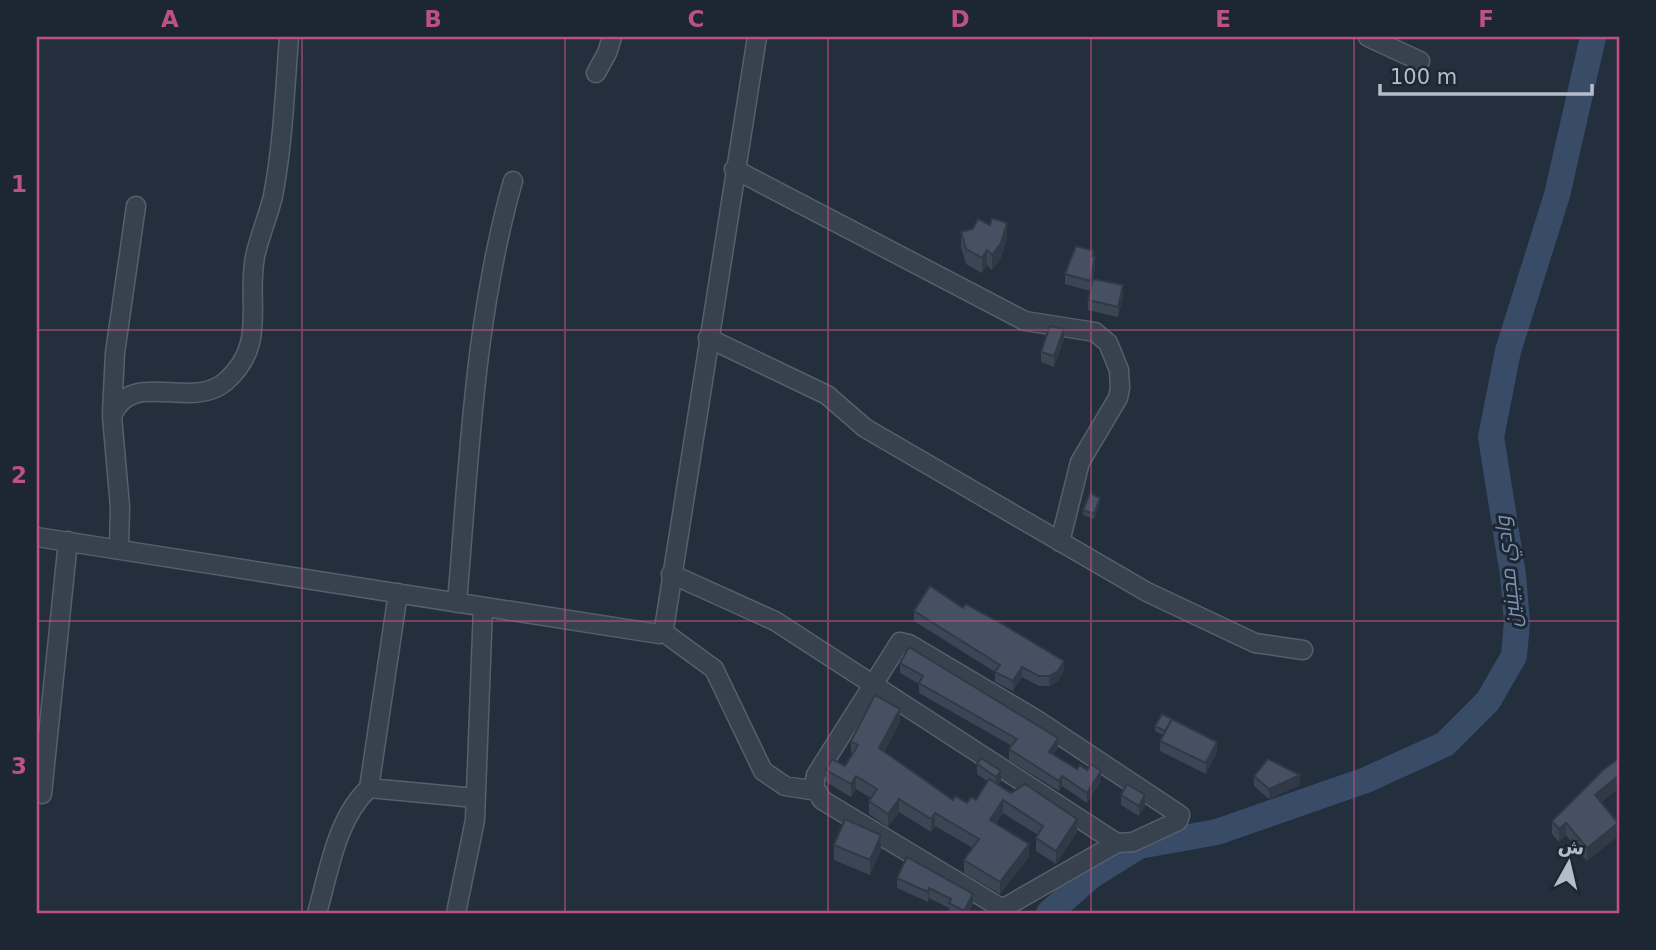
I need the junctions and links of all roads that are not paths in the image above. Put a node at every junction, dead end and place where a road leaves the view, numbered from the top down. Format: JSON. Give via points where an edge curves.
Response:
{"nodes":[{"id":1,"x":289,"y":37,"type":"edge"},
{"id":2,"x":611,"y":37,"type":"edge"},
{"id":3,"x":757,"y":37,"type":"edge"},
{"id":4,"x":1368,"y":37,"type":"edge"},
{"id":5,"x":1420,"y":61,"type":"dead end"},
{"id":6,"x":596,"y":73,"type":"dead end"},
{"id":7,"x":734,"y":169,"type":"junction"},
{"id":8,"x":513,"y":181,"type":"dead end"},
{"id":9,"x":136,"y":206,"type":"dead end"},
{"id":10,"x":708,"y":338,"type":"junction"},
{"id":11,"x":112,"y":416,"type":"junction"},
{"id":12,"x":37,"y":537,"type":"edge"},
{"id":13,"x":68,"y":541,"type":"junction"},
{"id":14,"x":1060,"y":542,"type":"junction"},
{"id":15,"x":119,"y":548,"type":"junction"},
{"id":16,"x":671,"y":574,"type":"junction"},
{"id":17,"x":397,"y":593,"type":"junction"},
{"id":18,"x":457,"y":603,"type":"junction"},
{"id":19,"x":483,"y":607,"type":"junction"},
{"id":20,"x":662,"y":631,"type":"junction"},
{"id":21,"x":1303,"y":650,"type":"dead end"},
{"id":22,"x":874,"y":686,"type":"junction"},
{"id":23,"x":369,"y":788,"type":"junction"},
{"id":24,"x":817,"y":791,"type":"junction"},
{"id":25,"x":42,"y":794,"type":"dead end"},
{"id":26,"x":475,"y":798,"type":"junction"},
{"id":27,"x":1117,"y":843,"type":"junction"},
{"id":28,"x":998,"y":911,"type":"edge"},
{"id":29,"x":317,"y":913,"type":"edge"},
{"id":30,"x":456,"y":913,"type":"edge"}],
"edges":[{"from":1,"to":11,"type":"street","via":[[273,195],[255,258],[254,321],[246,355],[232,376],[211,390],[131,393],[120,400]]},
{"from":2,"to":6,"type":"street"},
{"from":3,"to":7,"type":"street"},
{"from":4,"to":5,"type":"street"},
{"from":7,"to":10,"type":"street"},
{"from":7,"to":14,"type":"street","via":[[1024,321],[1095,332],[1105,338],[1119,370],[1118,398],[1080,462]]},
{"from":8,"to":18,"type":"street","via":[[482,334]]},
{"from":9,"to":11,"type":"street","via":[[115,354]]},
{"from":10,"to":14,"type":"street","via":[[827,395],[864,428]]},
{"from":10,"to":16,"type":"street"},
{"from":11,"to":15,"type":"street"},
{"from":12,"to":13,"type":"street"},
{"from":13,"to":15,"type":"street"},
{"from":13,"to":25,"type":"street"},
{"from":14,"to":21,"type":"street","via":[[1147,592],[1255,643]]},
{"from":15,"to":17,"type":"street"},
{"from":16,"to":20,"type":"street"},
{"from":16,"to":22,"type":"street","via":[[775,621]]},
{"from":17,"to":18,"type":"street"},
{"from":17,"to":23,"type":"street"},
{"from":18,"to":19,"type":"street"},
{"from":19,"to":20,"type":"street","via":[[654,634]]},
{"from":19,"to":26,"type":"street"},
{"from":20,"to":24,"type":"street","via":[[714,669],[763,771],[785,786]]},
{"from":22,"to":24,"type":"street","via":[[816,775]]},
{"from":22,"to":27,"type":"street"},
{"from":22,"to":27,"type":"street","via":[[895,648],[900,642],[909,643],[1081,748],[1180,815],[1178,821],[1133,842]]},
{"from":23,"to":26,"type":"street"},
{"from":23,"to":29,"type":"street","via":[[341,831]]},
{"from":24,"to":28,"type":"street","via":[[822,800]]},
{"from":26,"to":30,"type":"street"},
{"from":27,"to":28,"type":"street"}]}
